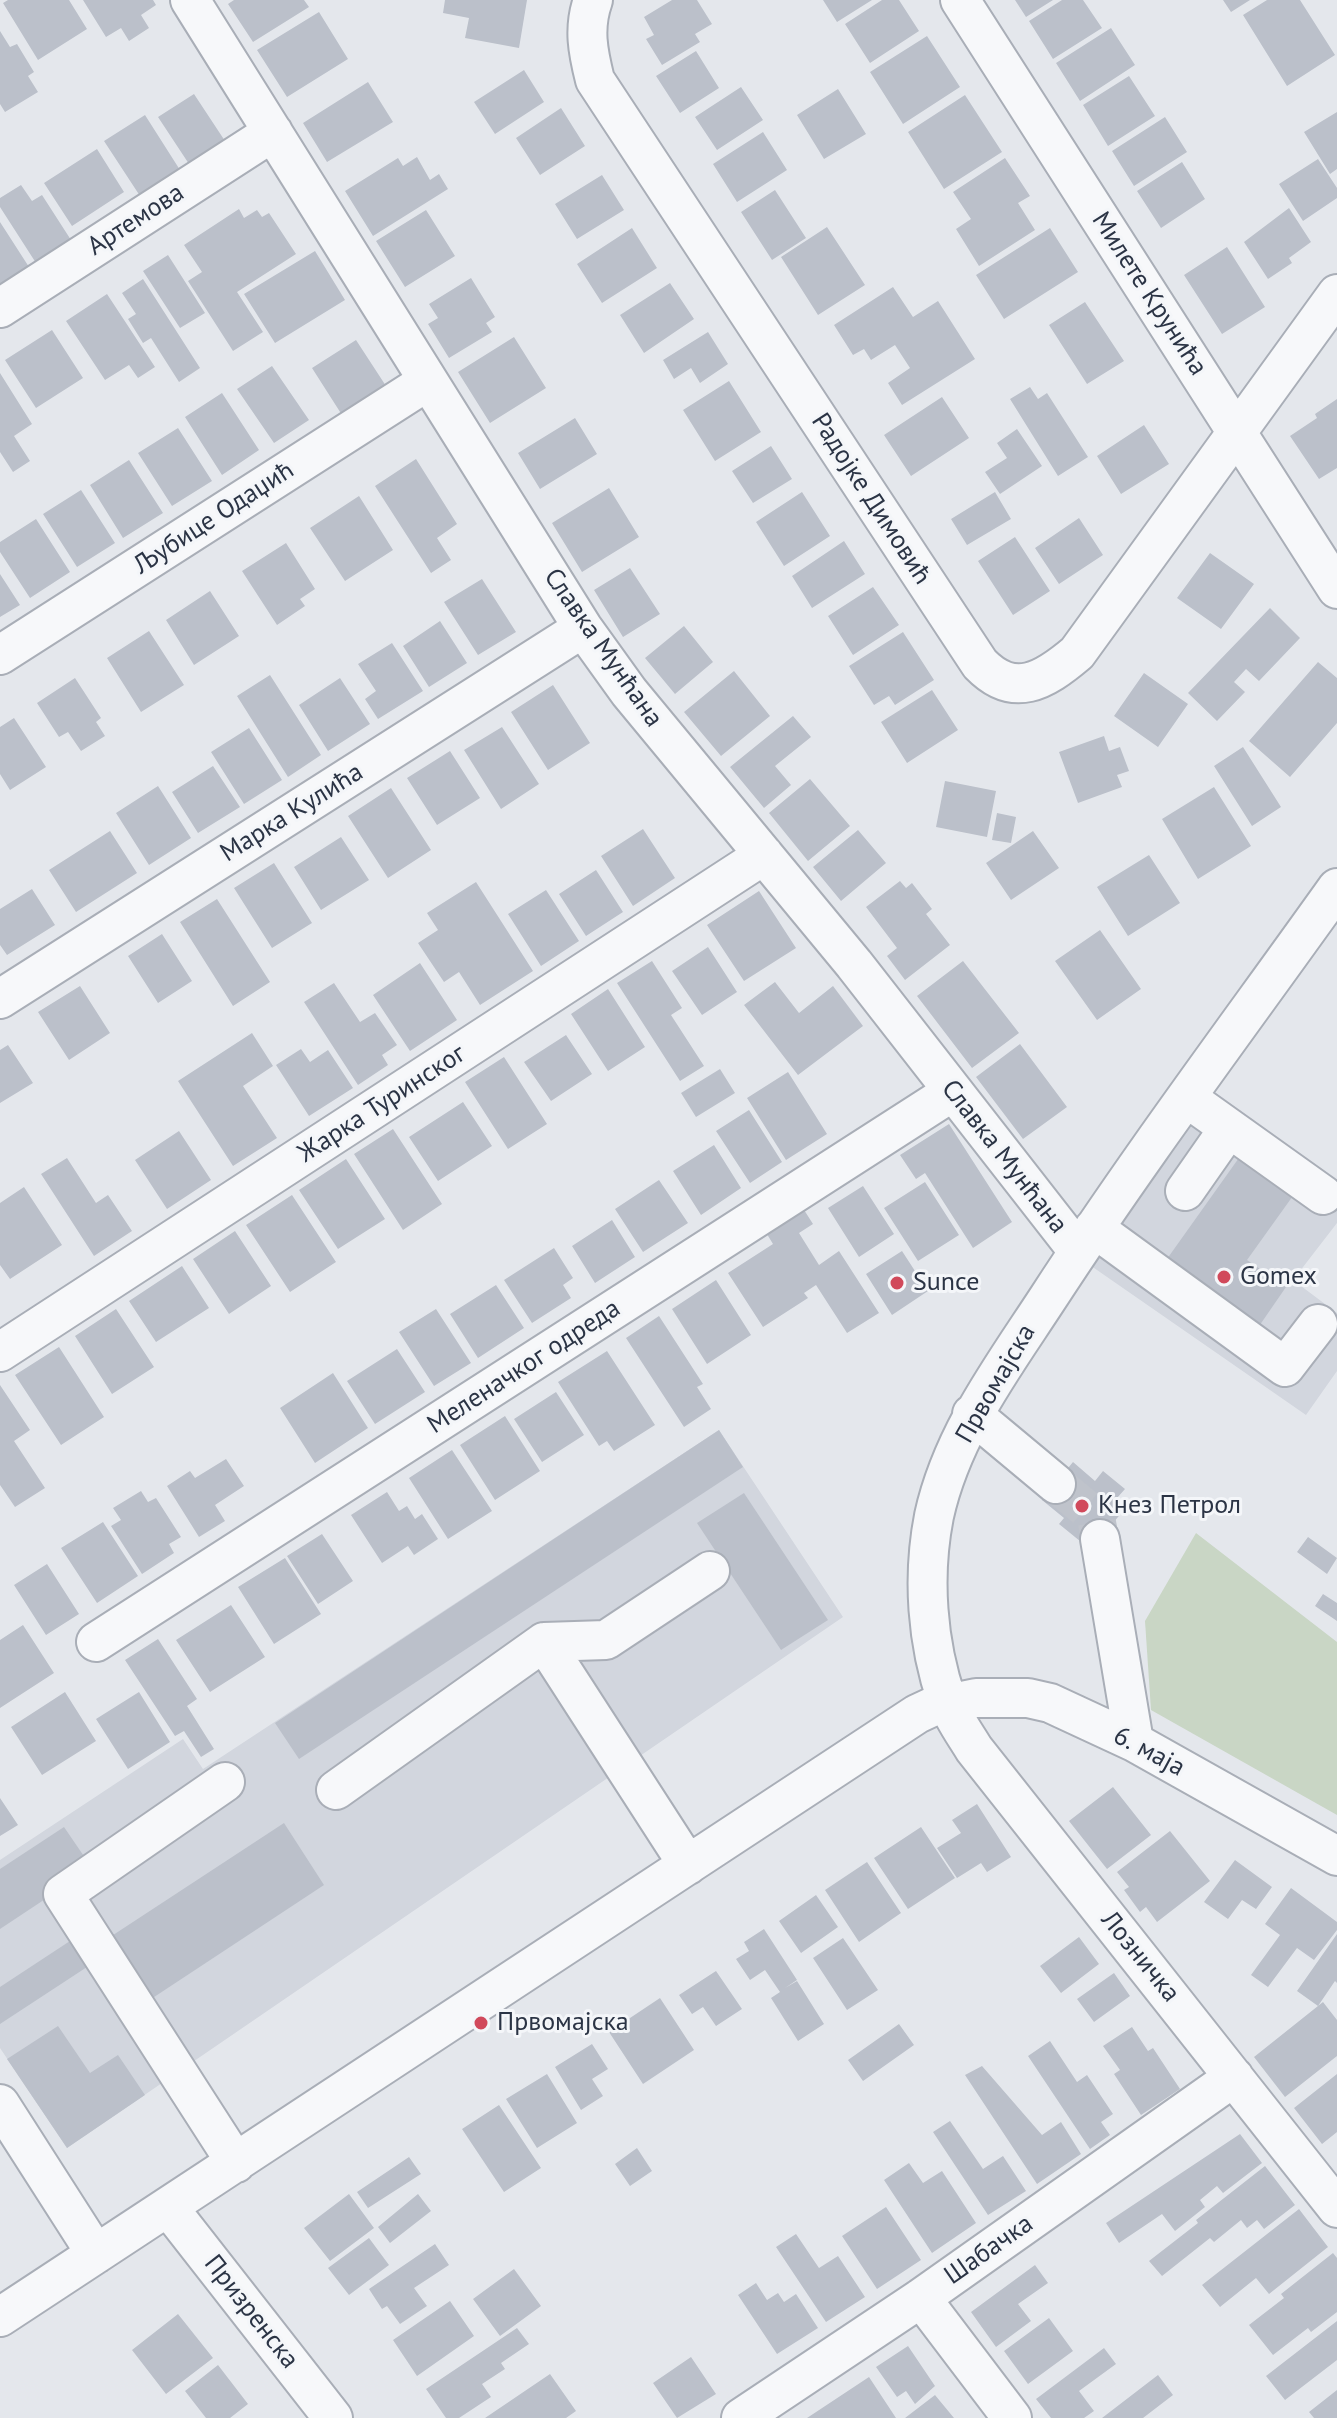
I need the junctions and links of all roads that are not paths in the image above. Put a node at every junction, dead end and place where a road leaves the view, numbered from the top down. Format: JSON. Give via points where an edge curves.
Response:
{"nodes":[{"id":1,"x":190,"y":0,"type":"edge"},
{"id":2,"x":593,"y":0,"type":"edge"},
{"id":3,"x":960,"y":0,"type":"edge"},
{"id":4,"x":273,"y":132,"type":"junction"},
{"id":5,"x":1337,"y":294,"type":"edge"},
{"id":6,"x":0,"y":308,"type":"edge"},
{"id":7,"x":428,"y":381,"type":"junction"},
{"id":8,"x":1238,"y":432,"type":"junction"},
{"id":9,"x":1337,"y":589,"type":"edge"},
{"id":10,"x":583,"y":628,"type":"junction"},
{"id":11,"x":0,"y":655,"type":"edge"},
{"id":12,"x":764,"y":855,"type":"junction"},
{"id":13,"x":1337,"y":888,"type":"edge"},
{"id":14,"x":0,"y":999,"type":"edge"},
{"id":15,"x":952,"y":1092,"type":"junction"},
{"id":16,"x":1187,"y":1098,"type":"junction"},
{"id":17,"x":1229,"y":1128,"type":"junction"},
{"id":18,"x":1185,"y":1191,"type":"dead end"},
{"id":19,"x":1323,"y":1195,"type":"dead end"},
{"id":20,"x":1086,"y":1240,"type":"junction"},
{"id":21,"x":1318,"y":1324,"type":"dead end"},
{"id":22,"x":0,"y":1352,"type":"edge"},
{"id":23,"x":972,"y":1414,"type":"junction"},
{"id":24,"x":1056,"y":1484,"type":"tunnel mouth"},
{"id":25,"x":1100,"y":1539,"type":"tunnel mouth"},
{"id":26,"x":710,"y":1571,"type":"dead end"},
{"id":27,"x":96,"y":1642,"type":"dead end"},
{"id":28,"x":544,"y":1642,"type":"junction"},
{"id":29,"x":948,"y":1703,"type":"junction"},
{"id":30,"x":1134,"y":1742,"type":"junction"},
{"id":31,"x":225,"y":1782,"type":"dead end"},
{"id":32,"x":336,"y":1790,"type":"dead end"},
{"id":33,"x":1337,"y":1856,"type":"edge"},
{"id":34,"x":688,"y":1865,"type":"junction"},
{"id":35,"x":1234,"y":2077,"type":"junction"},
{"id":36,"x":0,"y":2104,"type":"edge"},
{"id":37,"x":236,"y":2163,"type":"junction"},
{"id":38,"x":168,"y":2207,"type":"junction"},
{"id":39,"x":1337,"y":2208,"type":"edge"},
{"id":40,"x":96,"y":2254,"type":"junction"},
{"id":41,"x":921,"y":2298,"type":"junction"},
{"id":42,"x":3,"y":2306,"type":"edge"},
{"id":43,"x":333,"y":2418,"type":"edge"},
{"id":44,"x":741,"y":2418,"type":"edge"},
{"id":45,"x":1012,"y":2418,"type":"edge"}],
"edges":[{"from":1,"to":4,"type":"street","name":"Славка Мунћана"},
{"from":2,"to":8,"type":"street","name":"Радојке Димовић","via":[[587,47],[595,80],[980,664],[1003,683],[1032,681],[1077,653]]},
{"from":3,"to":8,"type":"street","name":"Милете Крунића"},
{"from":4,"to":6,"type":"street","name":"Артемова"},
{"from":4,"to":7,"type":"street","name":"Славка Мунћана"},
{"from":5,"to":8,"type":"street","name":"Радојке Димовић"},
{"from":7,"to":10,"type":"street","name":"Славка Мунћана"},
{"from":7,"to":11,"type":"street","name":"Љубице Одаџић"},
{"from":8,"to":9,"type":"street","name":"Милете Крунића"},
{"from":10,"to":12,"type":"street","name":"Славка Мунћана"},
{"from":10,"to":14,"type":"street","name":"Марка Кулића"},
{"from":12,"to":15,"type":"street","name":"Славка Мунћана"},
{"from":12,"to":22,"type":"street","name":"Жарка Туринског"},
{"from":13,"to":16,"type":"street","name":"Првомајска"},
{"from":15,"to":20,"type":"street","name":"Славка Мунћана"},
{"from":15,"to":27,"type":"street","name":"Меленачког одреда"},
{"from":16,"to":17,"type":"street"},
{"from":16,"to":20,"type":"street","name":"Првомајска"},
{"from":17,"to":18,"type":"street"},
{"from":17,"to":19,"type":"street"},
{"from":20,"to":21,"type":"street","name":"Славка Мунћана","via":[[1285,1367]]},
{"from":20,"to":23,"type":"street","name":"Првомајска"},
{"from":23,"to":24,"type":"street"},
{"from":23,"to":29,"type":"street","name":"Првомајска","via":[[934,1517],[928,1577],[930,1630]]},
{"from":25,"to":30,"type":"street"},
{"from":26,"to":28,"type":"street","via":[[606,1640]]},
{"from":28,"to":32,"type":"street"},
{"from":28,"to":34,"type":"street"},
{"from":29,"to":30,"type":"street","name":"6. маја","via":[[1028,1698]]},
{"from":29,"to":34,"type":"street","via":[[917,1714]]},
{"from":29,"to":35,"type":"street","name":"Лозничка","via":[[974,1749]]},
{"from":30,"to":33,"type":"street","name":"6. маја"},
{"from":31,"to":37,"type":"street","via":[[63,1894]]},
{"from":34,"to":37,"type":"street"},
{"from":35,"to":39,"type":"street","name":"Лозничка"},
{"from":35,"to":41,"type":"street","name":"Шабачка"},
{"from":36,"to":40,"type":"street"},
{"from":37,"to":38,"type":"street"},
{"from":38,"to":40,"type":"street"},
{"from":38,"to":43,"type":"street","name":"Призренска"},
{"from":40,"to":42,"type":"street"},
{"from":41,"to":44,"type":"street","name":"Шабачка"},
{"from":41,"to":45,"type":"street"}]}
